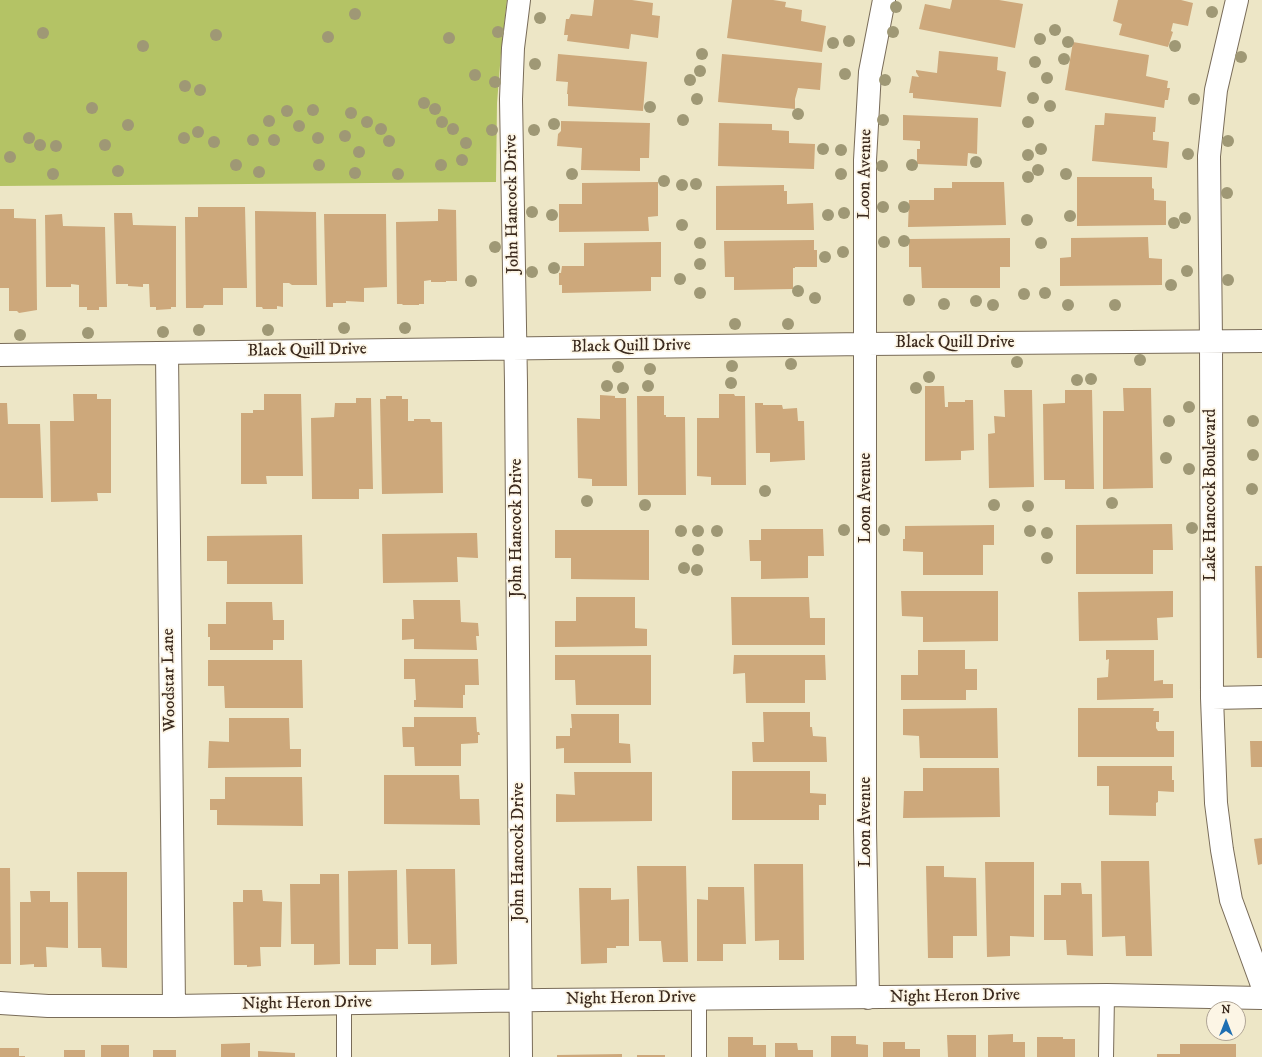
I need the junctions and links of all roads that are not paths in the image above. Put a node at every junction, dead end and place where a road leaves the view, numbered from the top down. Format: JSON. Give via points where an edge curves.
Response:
{"nodes":[{"id":1,"x":519,"y":0,"type":"edge"},
{"id":2,"x":884,"y":0,"type":"edge"},
{"id":3,"x":1237,"y":0,"type":"edge"},
{"id":4,"x":1262,"y":341,"type":"edge"},
{"id":5,"x":1211,"y":342,"type":"junction"},
{"id":6,"x":866,"y":344,"type":"junction"},
{"id":7,"x":515,"y":348,"type":"junction"},
{"id":8,"x":167,"y":353,"type":"junction"},
{"id":9,"x":0,"y":355,"type":"edge"},
{"id":10,"x":1262,"y":697,"type":"edge"},
{"id":11,"x":1212,"y":698,"type":"junction"},
{"id":12,"x":1262,"y":986,"type":"edge"},
{"id":13,"x":1107,"y":995,"type":"junction"},
{"id":14,"x":868,"y":998,"type":"junction"},
{"id":15,"x":1262,"y":998,"type":"edge"},
{"id":16,"x":699,"y":999,"type":"junction"},
{"id":17,"x":521,"y":1001,"type":"junction"},
{"id":18,"x":0,"y":1003,"type":"edge"},
{"id":19,"x":344,"y":1003,"type":"junction"},
{"id":20,"x":174,"y":1006,"type":"junction"},
{"id":21,"x":344,"y":1057,"type":"edge"},
{"id":22,"x":521,"y":1057,"type":"edge"},
{"id":23,"x":699,"y":1057,"type":"edge"},
{"id":24,"x":1106,"y":1057,"type":"edge"}],
"edges":[{"from":1,"to":7,"type":"street","name":"John Hancock Drive","via":[[513,48],[511,99]]},
{"from":2,"to":6,"type":"street","name":"Loon Avenue","via":[[869,80],[865,160]]},
{"from":3,"to":5,"type":"street","name":"Lake Hancock Boulevard","via":[[1216,90],[1209,156]]},
{"from":4,"to":5,"type":"street","name":"Black Quill Drive"},
{"from":5,"to":6,"type":"street","name":"Black Quill Drive"},
{"from":5,"to":11,"type":"street","name":"Lake Hancock Boulevard"},
{"from":6,"to":7,"type":"street","name":"Black Quill Drive"},
{"from":6,"to":14,"type":"street","name":"Loon Avenue","via":[[865,828]]},
{"from":7,"to":8,"type":"street","name":"Black Quill Drive"},
{"from":7,"to":17,"type":"street","name":"John Hancock Drive"},
{"from":8,"to":9,"type":"street","name":"Black Quill Drive"},
{"from":8,"to":20,"type":"street","name":"Woodstar Lane"},
{"from":10,"to":11,"type":"street"},
{"from":11,"to":12,"type":"street","name":"Lake Hancock Boulevard","via":[[1216,803],[1222,850],[1231,900]]},
{"from":13,"to":14,"type":"street","name":"Night Heron Drive"},
{"from":13,"to":15,"type":"street","name":"Night Heron Drive"},
{"from":13,"to":24,"type":"lane"},
{"from":14,"to":16,"type":"street","name":"Night Heron Drive"},
{"from":16,"to":17,"type":"street","name":"Night Heron Drive"},
{"from":16,"to":23,"type":"lane"},
{"from":17,"to":19,"type":"street","name":"Night Heron Drive"},
{"from":17,"to":22,"type":"street","name":"John Hancock Drive"},
{"from":18,"to":20,"type":"street","name":"Night Heron Drive","via":[[48,1006]]},
{"from":19,"to":20,"type":"street","name":"Night Heron Drive"},
{"from":19,"to":21,"type":"lane"}]}
